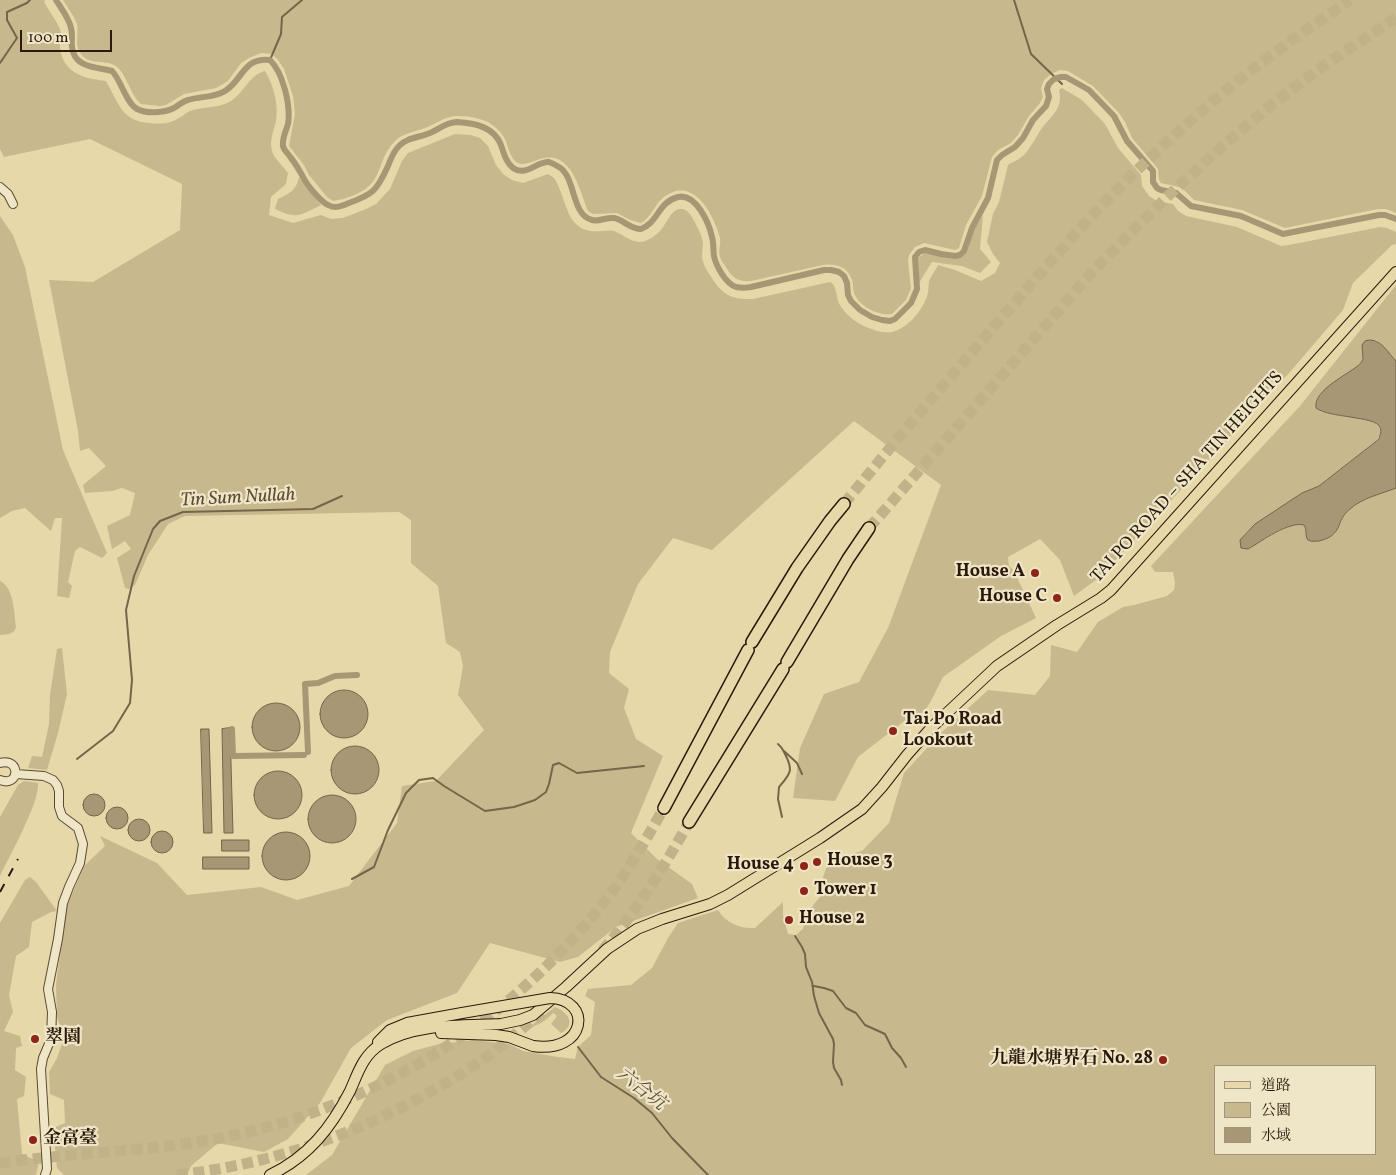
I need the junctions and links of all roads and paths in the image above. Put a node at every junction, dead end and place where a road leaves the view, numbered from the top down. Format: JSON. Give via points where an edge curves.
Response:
{"nodes":[{"id":1,"x":0,"y":187,"type":"edge"},
{"id":2,"x":14,"y":204,"type":"dead end"},
{"id":3,"x":1396,"y":272,"type":"edge"},
{"id":4,"x":844,"y":504,"type":"tunnel mouth"},
{"id":5,"x":870,"y":528,"type":"tunnel mouth"},
{"id":6,"x":0,"y":763,"type":"edge"},
{"id":7,"x":16,"y":774,"type":"junction"},
{"id":8,"x":2,"y":783,"type":"edge"},
{"id":9,"x":664,"y":808,"type":"tunnel mouth"},
{"id":10,"x":689,"y":822,"type":"tunnel mouth"},
{"id":11,"x":418,"y":1030,"type":"junction"},
{"id":12,"x":372,"y":1052,"type":"junction"},
{"id":13,"x":45,"y":1175,"type":"edge"},
{"id":14,"x":270,"y":1175,"type":"edge"}],
"edges":[{"from":1,"to":2,"type":"street"},
{"from":3,"to":11,"type":"main road","name":"TAI PO ROAD – SHA TIN HEIGHTS","via":[[1111,590],[997,666],[931,728],[862,809],[728,895],[625,936],[529,1017],[511,1023]]},
{"from":4,"to":9,"type":"highway","via":[[797,568],[750,646]]},
{"from":5,"to":10,"type":"highway","via":[[857,544]]},
{"from":6,"to":7,"type":"street","via":[[13,765]]},
{"from":7,"to":8,"type":"street","via":[[12,780]]},
{"from":7,"to":13,"type":"street","via":[[44,776],[53,780],[59,791],[62,816],[78,828],[83,844],[80,863],[63,903],[48,989],[52,1012],[51,1039],[41,1069]]},
{"from":11,"to":12,"type":"main road","name":"TAI PO ROAD – SHA TIN HEIGHTS","via":[[386,1041]]},
{"from":11,"to":12,"type":"main road","bridge":true,"via":[[496,1035],[533,1046],[556,1046],[574,1036],[578,1018],[570,1004],[550,998],[413,1022],[390,1030]]},
{"from":12,"to":14,"type":"main road","name":"TAI PO ROAD – SHA TIN HEIGHTS","via":[[363,1061],[349,1091],[319,1137],[300,1157]]}]}
